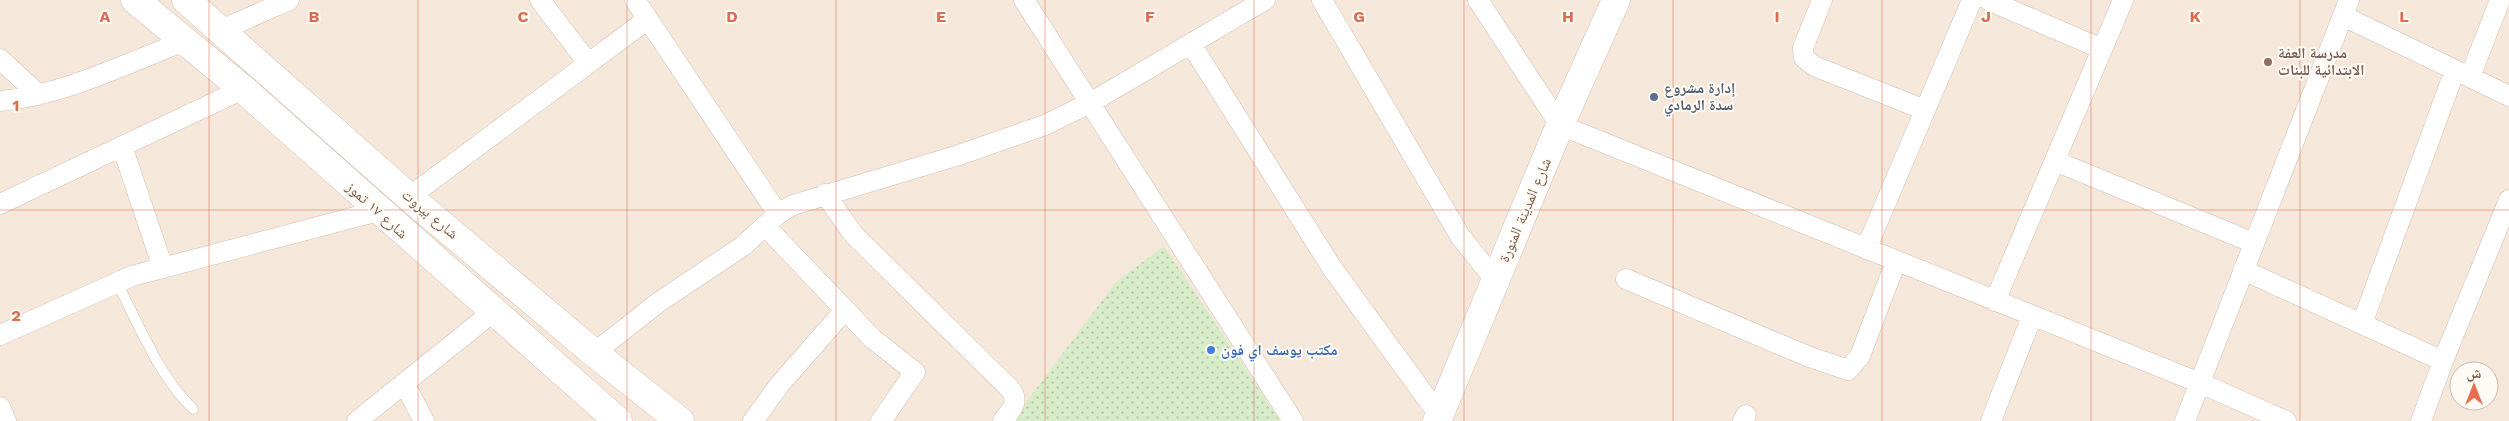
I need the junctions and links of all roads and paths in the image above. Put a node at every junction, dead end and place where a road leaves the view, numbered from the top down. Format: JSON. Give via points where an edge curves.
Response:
{"nodes":[{"id":1,"x":136,"y":0,"type":"edge"},
{"id":2,"x":186,"y":0,"type":"edge"},
{"id":3,"x":289,"y":0,"type":"edge"},
{"id":4,"x":540,"y":0,"type":"edge"},
{"id":5,"x":635,"y":0,"type":"edge"},
{"id":6,"x":1024,"y":0,"type":"edge"},
{"id":7,"x":1265,"y":0,"type":"edge"},
{"id":8,"x":1322,"y":0,"type":"edge"},
{"id":9,"x":1478,"y":0,"type":"edge"},
{"id":10,"x":1616,"y":0,"type":"edge"},
{"id":11,"x":1822,"y":0,"type":"edge"},
{"id":12,"x":1972,"y":0,"type":"edge"},
{"id":13,"x":1988,"y":0,"type":"edge"},
{"id":14,"x":2123,"y":0,"type":"edge"},
{"id":15,"x":2500,"y":0,"type":"edge"},
{"id":16,"x":2346,"y":8,"type":"edge"},
{"id":17,"x":648,"y":19,"type":"junction"},
{"id":18,"x":221,"y":30,"type":"junction"},
{"id":19,"x":185,"y":41,"type":"junction"},
{"id":20,"x":1192,"y":44,"type":"junction"},
{"id":21,"x":2102,"y":49,"type":"junction"},
{"id":22,"x":0,"y":59,"type":"edge"},
{"id":23,"x":588,"y":64,"type":"junction"},
{"id":24,"x":2463,"y":74,"type":"junction"},
{"id":25,"x":243,"y":89,"type":"junction"},
{"id":26,"x":38,"y":95,"type":"junction"},
{"id":27,"x":2509,"y":96,"type":"edge"},
{"id":28,"x":0,"y":101,"type":"edge"},
{"id":29,"x":1090,"y":103,"type":"junction"},
{"id":30,"x":1925,"y":110,"type":"junction"},
{"id":31,"x":1560,"y":125,"type":"junction"},
{"id":32,"x":122,"y":146,"type":"junction"},
{"id":33,"x":2054,"y":161,"type":"junction"},
{"id":34,"x":825,"y":194,"type":"junction"},
{"id":35,"x":409,"y":197,"type":"junction"},
{"id":36,"x":2509,"y":200,"type":"edge"},
{"id":37,"x":0,"y":204,"type":"edge"},
{"id":38,"x":378,"y":211,"type":"junction"},
{"id":39,"x":772,"y":220,"type":"junction"},
{"id":40,"x":2254,"y":243,"type":"junction"},
{"id":41,"x":1866,"y":249,"type":"junction"},
{"id":42,"x":1896,"y":261,"type":"junction"},
{"id":43,"x":163,"y":268,"type":"junction"},
{"id":44,"x":2244,"y":270,"type":"junction"},
{"id":45,"x":1626,"y":279,"type":"dead end"},
{"id":46,"x":1495,"y":280,"type":"junction"},
{"id":47,"x":117,"y":283,"type":"junction"},
{"id":48,"x":1995,"y":301,"type":"junction"},
{"id":49,"x":845,"y":310,"type":"junction"},
{"id":50,"x":493,"y":312,"type":"junction"},
{"id":51,"x":2032,"y":316,"type":"junction"},
{"id":52,"x":2362,"y":324,"type":"junction"},
{"id":53,"x":0,"y":335,"type":"edge"},
{"id":54,"x":594,"y":353,"type":"junction"},
{"id":55,"x":2443,"y":361,"type":"junction"},
{"id":56,"x":404,"y":383,"type":"junction"},
{"id":57,"x":2200,"y":383,"type":"junction"},
{"id":58,"x":0,"y":407,"type":"edge"},
{"id":59,"x":193,"y":408,"type":"dead end"},
{"id":60,"x":1438,"y":418,"type":"edge"},
{"id":61,"x":6,"y":421,"type":"edge"},
{"id":62,"x":357,"y":421,"type":"edge"},
{"id":63,"x":424,"y":421,"type":"edge"},
{"id":64,"x":618,"y":421,"type":"edge"},
{"id":65,"x":680,"y":421,"type":"edge"},
{"id":66,"x":753,"y":421,"type":"edge"},
{"id":67,"x":881,"y":421,"type":"edge"},
{"id":68,"x":1003,"y":421,"type":"edge"},
{"id":69,"x":1293,"y":421,"type":"edge"},
{"id":70,"x":1991,"y":421,"type":"edge"},
{"id":71,"x":2185,"y":421,"type":"edge"},
{"id":72,"x":2286,"y":421,"type":"edge"},
{"id":73,"x":2421,"y":421,"type":"edge"}],
"edges":[{"from":1,"to":19,"type":"main road","name":"شارع ١٧ تموز"},
{"from":2,"to":18,"type":"main road","name":"شارع بيروت"},
{"from":3,"to":18,"type":"street"},
{"from":4,"to":23,"type":"street"},
{"from":5,"to":17,"type":"street"},
{"from":6,"to":29,"type":"street"},
{"from":7,"to":20,"type":"street"},
{"from":8,"to":46,"type":"street","via":[[1460,236]]},
{"from":9,"to":31,"type":"street"},
{"from":10,"to":31,"type":"main road","name":"شارع المدينة المنورة"},
{"from":11,"to":30,"type":"street","via":[[1803,48],[1804,58],[1814,66]]},
{"from":12,"to":30,"type":"street"},
{"from":13,"to":21,"type":"street"},
{"from":14,"to":21,"type":"street"},
{"from":15,"to":24,"type":"street"},
{"from":16,"to":24,"type":"street"},
{"from":16,"to":40,"type":"street"},
{"from":17,"to":23,"type":"street"},
{"from":17,"to":39,"type":"street"},
{"from":18,"to":35,"type":"main road","name":"شارع بيروت"},
{"from":19,"to":25,"type":"main road","name":"شارع ١٧ تموز"},
{"from":19,"to":26,"type":"street"},
{"from":20,"to":29,"type":"street"},
{"from":20,"to":60,"type":"street","via":[[1332,268]]},
{"from":21,"to":33,"type":"street"},
{"from":22,"to":26,"type":"street"},
{"from":23,"to":35,"type":"street"},
{"from":24,"to":27,"type":"street"},
{"from":24,"to":52,"type":"street"},
{"from":25,"to":32,"type":"street"},
{"from":25,"to":38,"type":"main road","name":"شارع ١٧ تموز"},
{"from":26,"to":28,"type":"street"},
{"from":29,"to":34,"type":"street","via":[[1045,124],[959,155]]},
{"from":29,"to":69,"type":"street"},
{"from":30,"to":41,"type":"street"},
{"from":31,"to":41,"type":"street"},
{"from":31,"to":46,"type":"main road","name":"شارع المدينة المنورة"},
{"from":32,"to":37,"type":"street"},
{"from":32,"to":43,"type":"street"},
{"from":33,"to":40,"type":"street"},
{"from":33,"to":48,"type":"street"},
{"from":34,"to":39,"type":"street","via":[[793,205]]},
{"from":34,"to":68,"type":"street","via":[[854,235],[1012,391],[1014,406]]},
{"from":35,"to":54,"type":"main road","name":"شارع بيروت"},
{"from":36,"to":55,"type":"street"},
{"from":38,"to":43,"type":"street"},
{"from":38,"to":50,"type":"main road","name":"شارع ١٧ تموز"},
{"from":39,"to":49,"type":"street"},
{"from":39,"to":54,"type":"street","via":[[743,246],[659,302]]},
{"from":40,"to":44,"type":"street"},
{"from":41,"to":42,"type":"street"},
{"from":42,"to":45,"type":"street","via":[[1860,356],[1848,370],[1807,356]]},
{"from":42,"to":48,"type":"street"},
{"from":43,"to":47,"type":"street"},
{"from":44,"to":52,"type":"street"},
{"from":44,"to":57,"type":"street"},
{"from":46,"to":60,"type":"main road","name":"شارع المدينة المنورة"},
{"from":47,"to":53,"type":"street"},
{"from":47,"to":59,"type":"lane","via":[[167,378]]},
{"from":48,"to":51,"type":"street"},
{"from":49,"to":66,"type":"street","via":[[780,384]]},
{"from":49,"to":67,"type":"street","via":[[873,339],[916,372]]},
{"from":50,"to":56,"type":"street"},
{"from":50,"to":64,"type":"main road","name":"شارع ١٧ تموز"},
{"from":51,"to":57,"type":"street"},
{"from":51,"to":70,"type":"street"},
{"from":52,"to":55,"type":"street"},
{"from":54,"to":65,"type":"main road","name":"شارع بيروت"},
{"from":55,"to":73,"type":"street"},
{"from":56,"to":62,"type":"street"},
{"from":56,"to":63,"type":"street"},
{"from":57,"to":71,"type":"street"},
{"from":57,"to":72,"type":"street"},
{"from":58,"to":61,"type":"street"}]}
